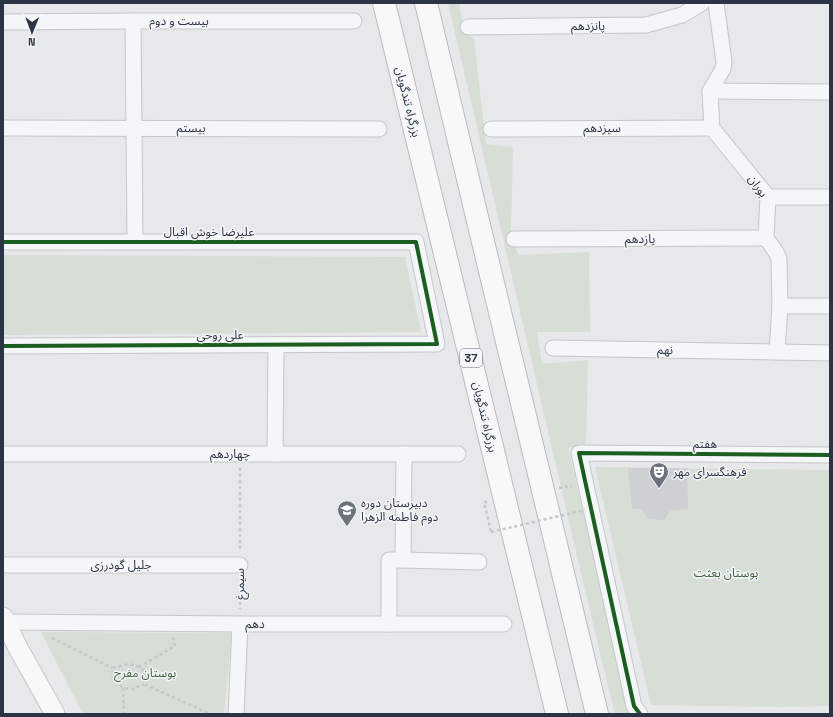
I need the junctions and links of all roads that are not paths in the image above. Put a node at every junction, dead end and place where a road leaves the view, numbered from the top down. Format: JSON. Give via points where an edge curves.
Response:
{"nodes":[{"id":1,"x":384,"y":3,"type":"edge"},
{"id":2,"x":426,"y":3,"type":"edge"},
{"id":3,"x":702,"y":3,"type":"edge"},
{"id":4,"x":716,"y":3,"type":"edge"},
{"id":5,"x":133,"y":21,"type":"junction"},
{"id":6,"x":354,"y":21,"type":"dead end"},
{"id":7,"x":3,"y":22,"type":"edge"},
{"id":8,"x":468,"y":27,"type":"dead end"},
{"id":9,"x":710,"y":91,"type":"junction"},
{"id":10,"x":830,"y":92,"type":"edge"},
{"id":11,"x":3,"y":128,"type":"edge"},
{"id":12,"x":134,"y":128,"type":"junction"},
{"id":13,"x":712,"y":128,"type":"junction"},
{"id":14,"x":491,"y":129,"type":"dead end"},
{"id":15,"x":379,"y":130,"type":"dead end"},
{"id":16,"x":768,"y":197,"type":"junction"},
{"id":17,"x":830,"y":197,"type":"edge"},
{"id":18,"x":766,"y":238,"type":"junction"},
{"id":19,"x":514,"y":239,"type":"dead end"},
{"id":20,"x":3,"y":242,"type":"edge"},
{"id":21,"x":135,"y":242,"type":"junction"},
{"id":22,"x":780,"y":306,"type":"junction"},
{"id":23,"x":830,"y":306,"type":"edge"},
{"id":24,"x":437,"y":344,"type":"joint"},
{"id":25,"x":276,"y":345,"type":"junction"},
{"id":26,"x":3,"y":346,"type":"edge"},
{"id":27,"x":553,"y":348,"type":"dead end"},
{"id":28,"x":777,"y":352,"type":"junction"},
{"id":29,"x":830,"y":353,"type":"edge"},
{"id":30,"x":3,"y":454,"type":"edge"},
{"id":31,"x":275,"y":454,"type":"junction"},
{"id":32,"x":404,"y":454,"type":"junction"},
{"id":33,"x":458,"y":454,"type":"dead end"},
{"id":34,"x":830,"y":455,"type":"edge"},
{"id":35,"x":403,"y":560,"type":"junction"},
{"id":36,"x":479,"y":562,"type":"dead end"},
{"id":37,"x":3,"y":565,"type":"edge"},
{"id":38,"x":240,"y":565,"type":"road end"},
{"id":39,"x":4,"y":619,"type":"edge"},
{"id":40,"x":240,"y":624,"type":"junction"},
{"id":41,"x":389,"y":624,"type":"junction"},
{"id":42,"x":504,"y":624,"type":"dead end"},
{"id":43,"x":10,"y":645,"type":"edge"},
{"id":44,"x":55,"y":714,"type":"edge"},
{"id":45,"x":236,"y":714,"type":"edge"},
{"id":46,"x":557,"y":714,"type":"edge"},
{"id":47,"x":597,"y":714,"type":"edge"},
{"id":48,"x":640,"y":714,"type":"edge"}],
"edges":[{"from":1,"to":46,"type":"highway","name":"بزرگراه تندگویان","number":"37"},
{"from":2,"to":47,"type":"highway"},
{"from":3,"to":8,"type":"street","name":"پانزدهم","via":[[682,15],[646,25]]},
{"from":4,"to":9,"type":"street","via":[[724,62],[723,69]]},
{"from":5,"to":6,"type":"street","name":"بیست و دوم"},
{"from":5,"to":7,"type":"street","name":"بیست و دوم"},
{"from":5,"to":12,"type":"street"},
{"from":9,"to":10,"type":"street"},
{"from":9,"to":13,"type":"street"},
{"from":11,"to":12,"type":"street","name":"بیستم"},
{"from":12,"to":15,"type":"street","name":"بیستم"},
{"from":12,"to":21,"type":"street"},
{"from":13,"to":14,"type":"street","name":"سیزدهم"},
{"from":13,"to":16,"type":"street","name":"بوران"},
{"from":16,"to":17,"type":"street"},
{"from":16,"to":18,"type":"street","name":"بوران"},
{"from":18,"to":19,"type":"street","name":"یازدهم"},
{"from":18,"to":22,"type":"street","via":[[779,259]]},
{"from":20,"to":21,"type":"street","name":"علیرضا خوش اقبال"},
{"from":21,"to":24,"type":"street","name":"علیرضا خوش اقبال","via":[[416,242]]},
{"from":22,"to":23,"type":"street"},
{"from":22,"to":28,"type":"street"},
{"from":24,"to":25,"type":"street","name":"علی روحی"},
{"from":25,"to":26,"type":"street","name":"علی روحی"},
{"from":25,"to":31,"type":"street"},
{"from":27,"to":28,"type":"street","name":"نهم"},
{"from":28,"to":29,"type":"street"},
{"from":30,"to":31,"type":"street","name":"چهاردهم"},
{"from":31,"to":32,"type":"street","name":"چهاردهم"},
{"from":32,"to":33,"type":"street","name":"چهاردهم"},
{"from":32,"to":35,"type":"street"},
{"from":34,"to":48,"type":"street","name":"هفتم","via":[[579,453],[634,706]]},
{"from":35,"to":36,"type":"street"},
{"from":35,"to":41,"type":"street","via":[[389,560]]},
{"from":37,"to":38,"type":"street","name":"جلیل گودرزی"},
{"from":39,"to":40,"type":"street","name":"دهم"},
{"from":39,"to":43,"type":"main road"},
{"from":40,"to":41,"type":"street","name":"دهم"},
{"from":40,"to":45,"type":"street"},
{"from":41,"to":42,"type":"street","name":"دهم"},
{"from":43,"to":44,"type":"main road"}]}
